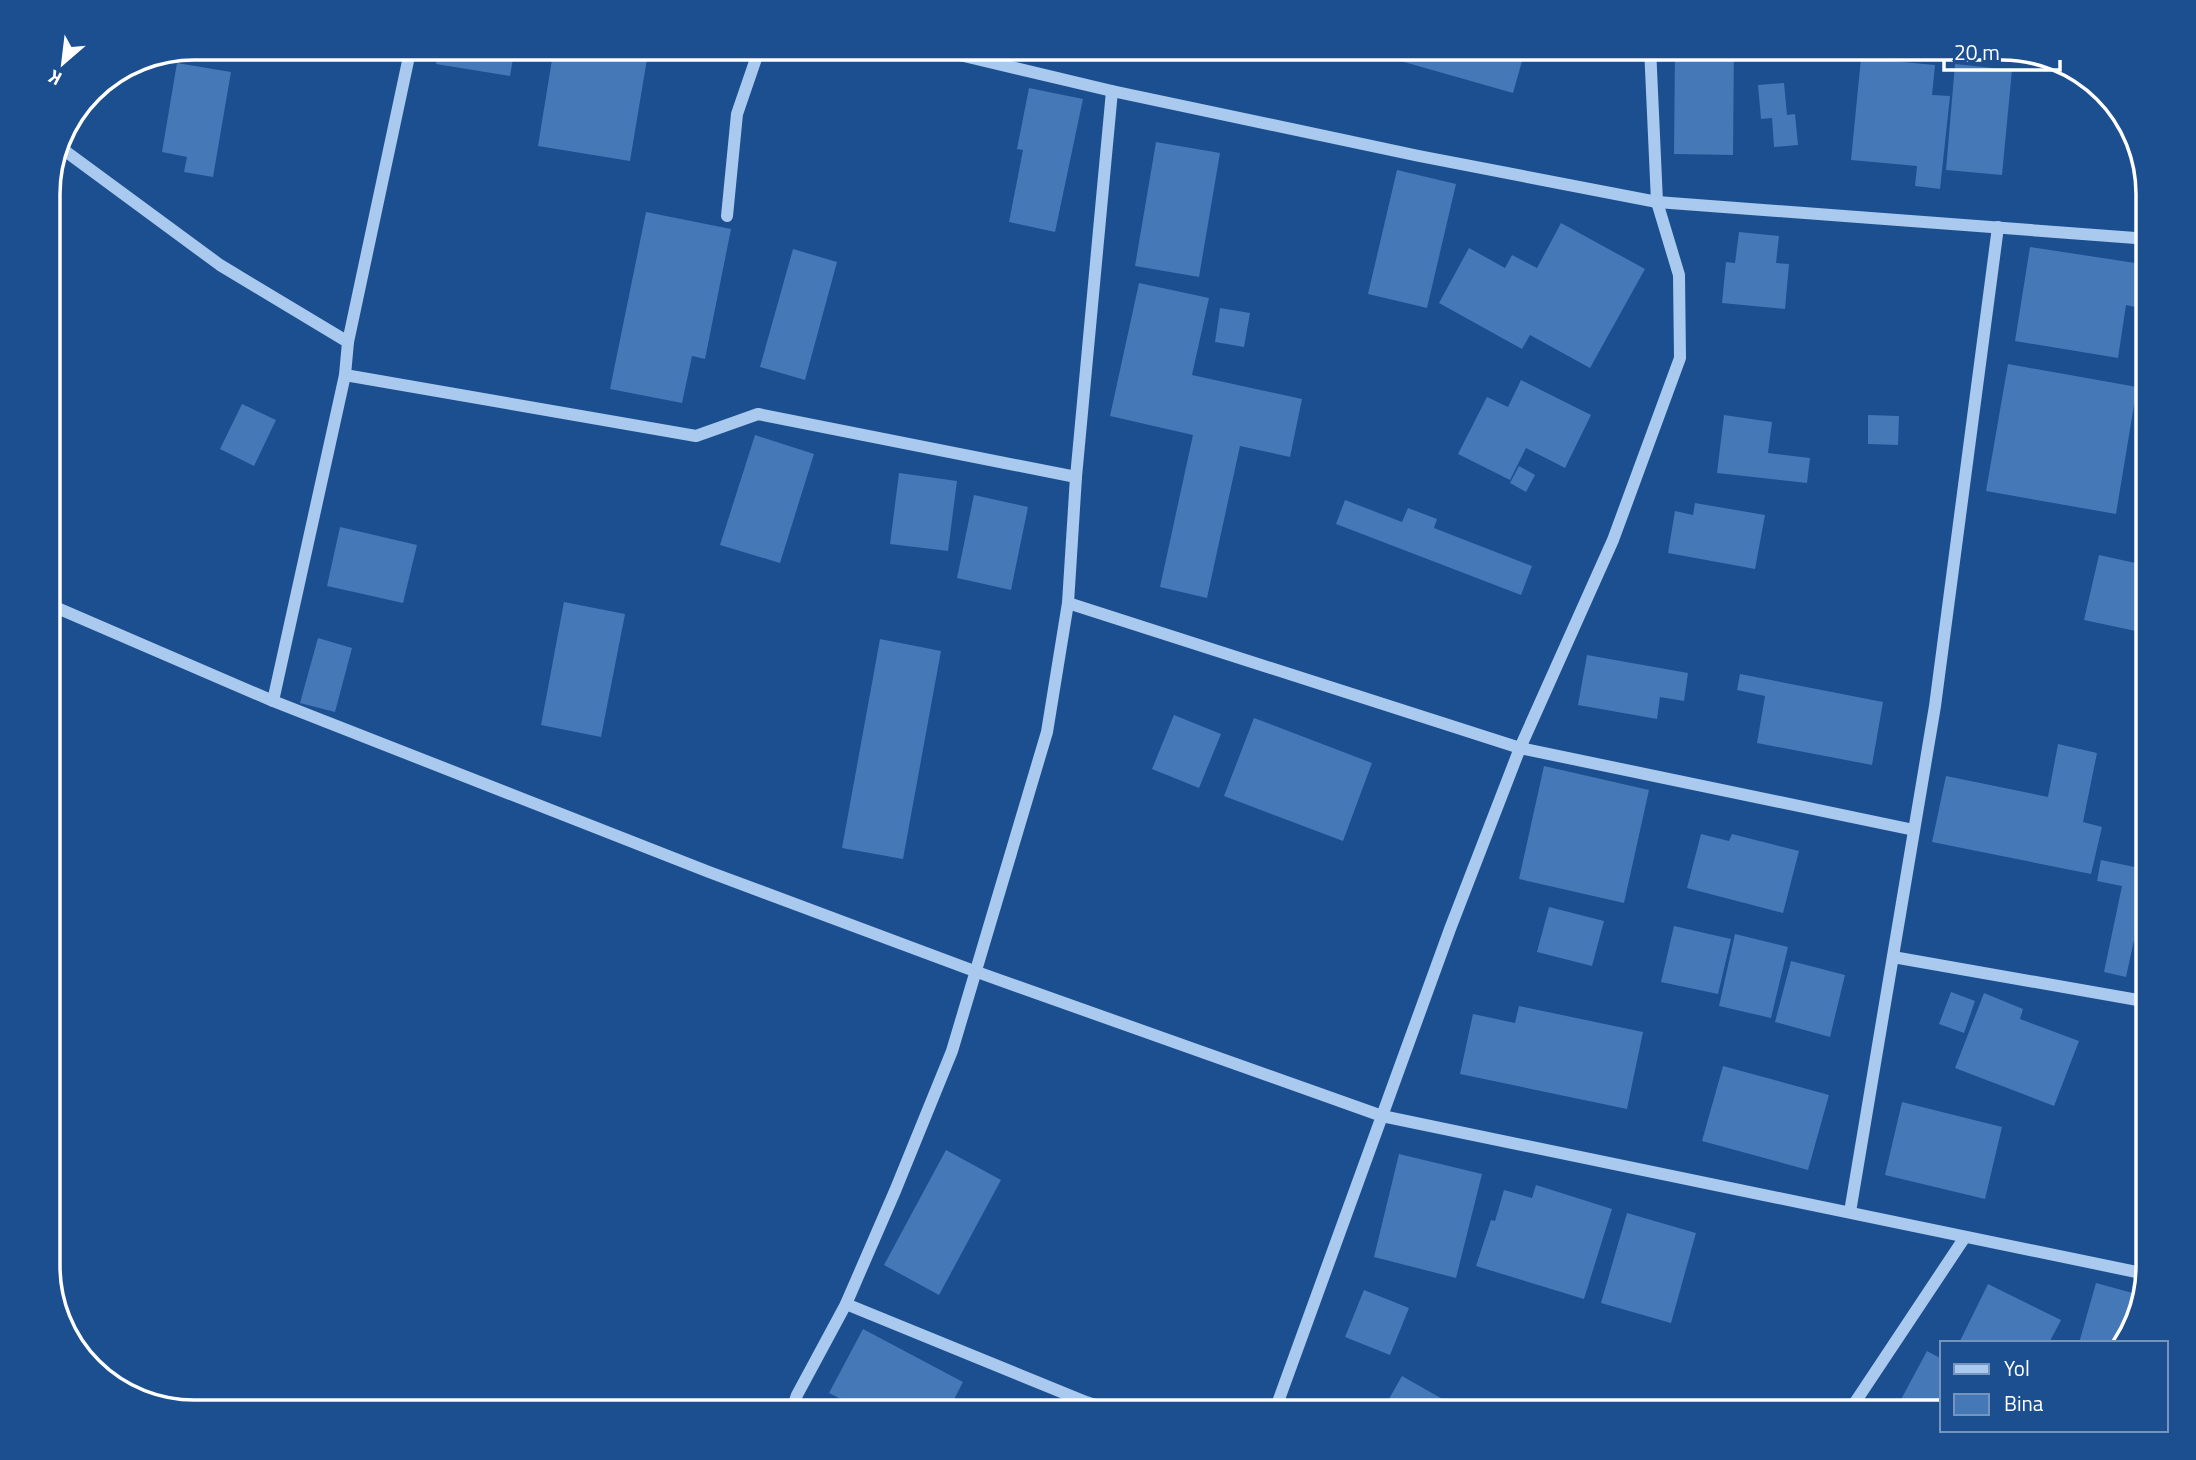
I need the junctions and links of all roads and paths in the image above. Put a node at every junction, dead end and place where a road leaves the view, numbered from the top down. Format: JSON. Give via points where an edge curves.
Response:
{"nodes":[{"id":1,"x":408,"y":60,"type":"edge"},
{"id":2,"x":756,"y":60,"type":"edge"},
{"id":3,"x":980,"y":60,"type":"edge"},
{"id":4,"x":1651,"y":60,"type":"edge"},
{"id":5,"x":1112,"y":91,"type":"junction"},
{"id":6,"x":66,"y":152,"type":"edge"},
{"id":7,"x":1657,"y":202,"type":"junction"},
{"id":8,"x":727,"y":216,"type":"dead end"},
{"id":9,"x":1997,"y":227,"type":"junction"},
{"id":10,"x":2136,"y":238,"type":"edge"},
{"id":11,"x":348,"y":342,"type":"junction"},
{"id":12,"x":345,"y":375,"type":"junction"},
{"id":13,"x":1076,"y":477,"type":"junction"},
{"id":14,"x":1068,"y":603,"type":"junction"},
{"id":15,"x":60,"y":609,"type":"edge"},
{"id":16,"x":273,"y":701,"type":"junction"},
{"id":17,"x":1520,"y":748,"type":"junction"},
{"id":18,"x":1914,"y":830,"type":"junction"},
{"id":19,"x":1893,"y":957,"type":"junction"},
{"id":20,"x":977,"y":972,"type":"junction"},
{"id":21,"x":2136,"y":1000,"type":"edge"},
{"id":22,"x":1382,"y":1116,"type":"junction"},
{"id":23,"x":1850,"y":1212,"type":"junction"},
{"id":24,"x":1965,"y":1237,"type":"junction"},
{"id":25,"x":2136,"y":1272,"type":"edge"},
{"id":26,"x":846,"y":1304,"type":"junction"},
{"id":27,"x":795,"y":1400,"type":"edge"},
{"id":28,"x":1081,"y":1400,"type":"edge"},
{"id":29,"x":1279,"y":1400,"type":"edge"},
{"id":30,"x":1857,"y":1400,"type":"edge"}],
"edges":[{"from":1,"to":11,"type":"street"},
{"from":2,"to":8,"type":"street","via":[[737,114]]},
{"from":3,"to":5,"type":"street"},
{"from":4,"to":7,"type":"street"},
{"from":5,"to":7,"type":"street"},
{"from":5,"to":13,"type":"street"},
{"from":6,"to":11,"type":"street","via":[[220,265]]},
{"from":7,"to":9,"type":"street"},
{"from":7,"to":17,"type":"street","via":[[1679,275],[1680,358],[1613,540]]},
{"from":9,"to":10,"type":"street"},
{"from":9,"to":18,"type":"street","via":[[1937,692]]},
{"from":11,"to":12,"type":"street"},
{"from":12,"to":13,"type":"street","via":[[696,436],[758,414]]},
{"from":12,"to":16,"type":"street"},
{"from":13,"to":14,"type":"street"},
{"from":14,"to":17,"type":"street"},
{"from":14,"to":20,"type":"street","via":[[1047,732]]},
{"from":15,"to":16,"type":"street"},
{"from":16,"to":20,"type":"street"},
{"from":17,"to":18,"type":"street"},
{"from":17,"to":22,"type":"street"},
{"from":18,"to":19,"type":"street"},
{"from":19,"to":21,"type":"street"},
{"from":19,"to":23,"type":"street"},
{"from":20,"to":22,"type":"street"},
{"from":20,"to":26,"type":"street","via":[[952,1051]]},
{"from":22,"to":23,"type":"street"},
{"from":22,"to":29,"type":"street"},
{"from":23,"to":24,"type":"street"},
{"from":24,"to":25,"type":"street"},
{"from":24,"to":30,"type":"street"},
{"from":26,"to":27,"type":"street"},
{"from":26,"to":28,"type":"street"}]}
